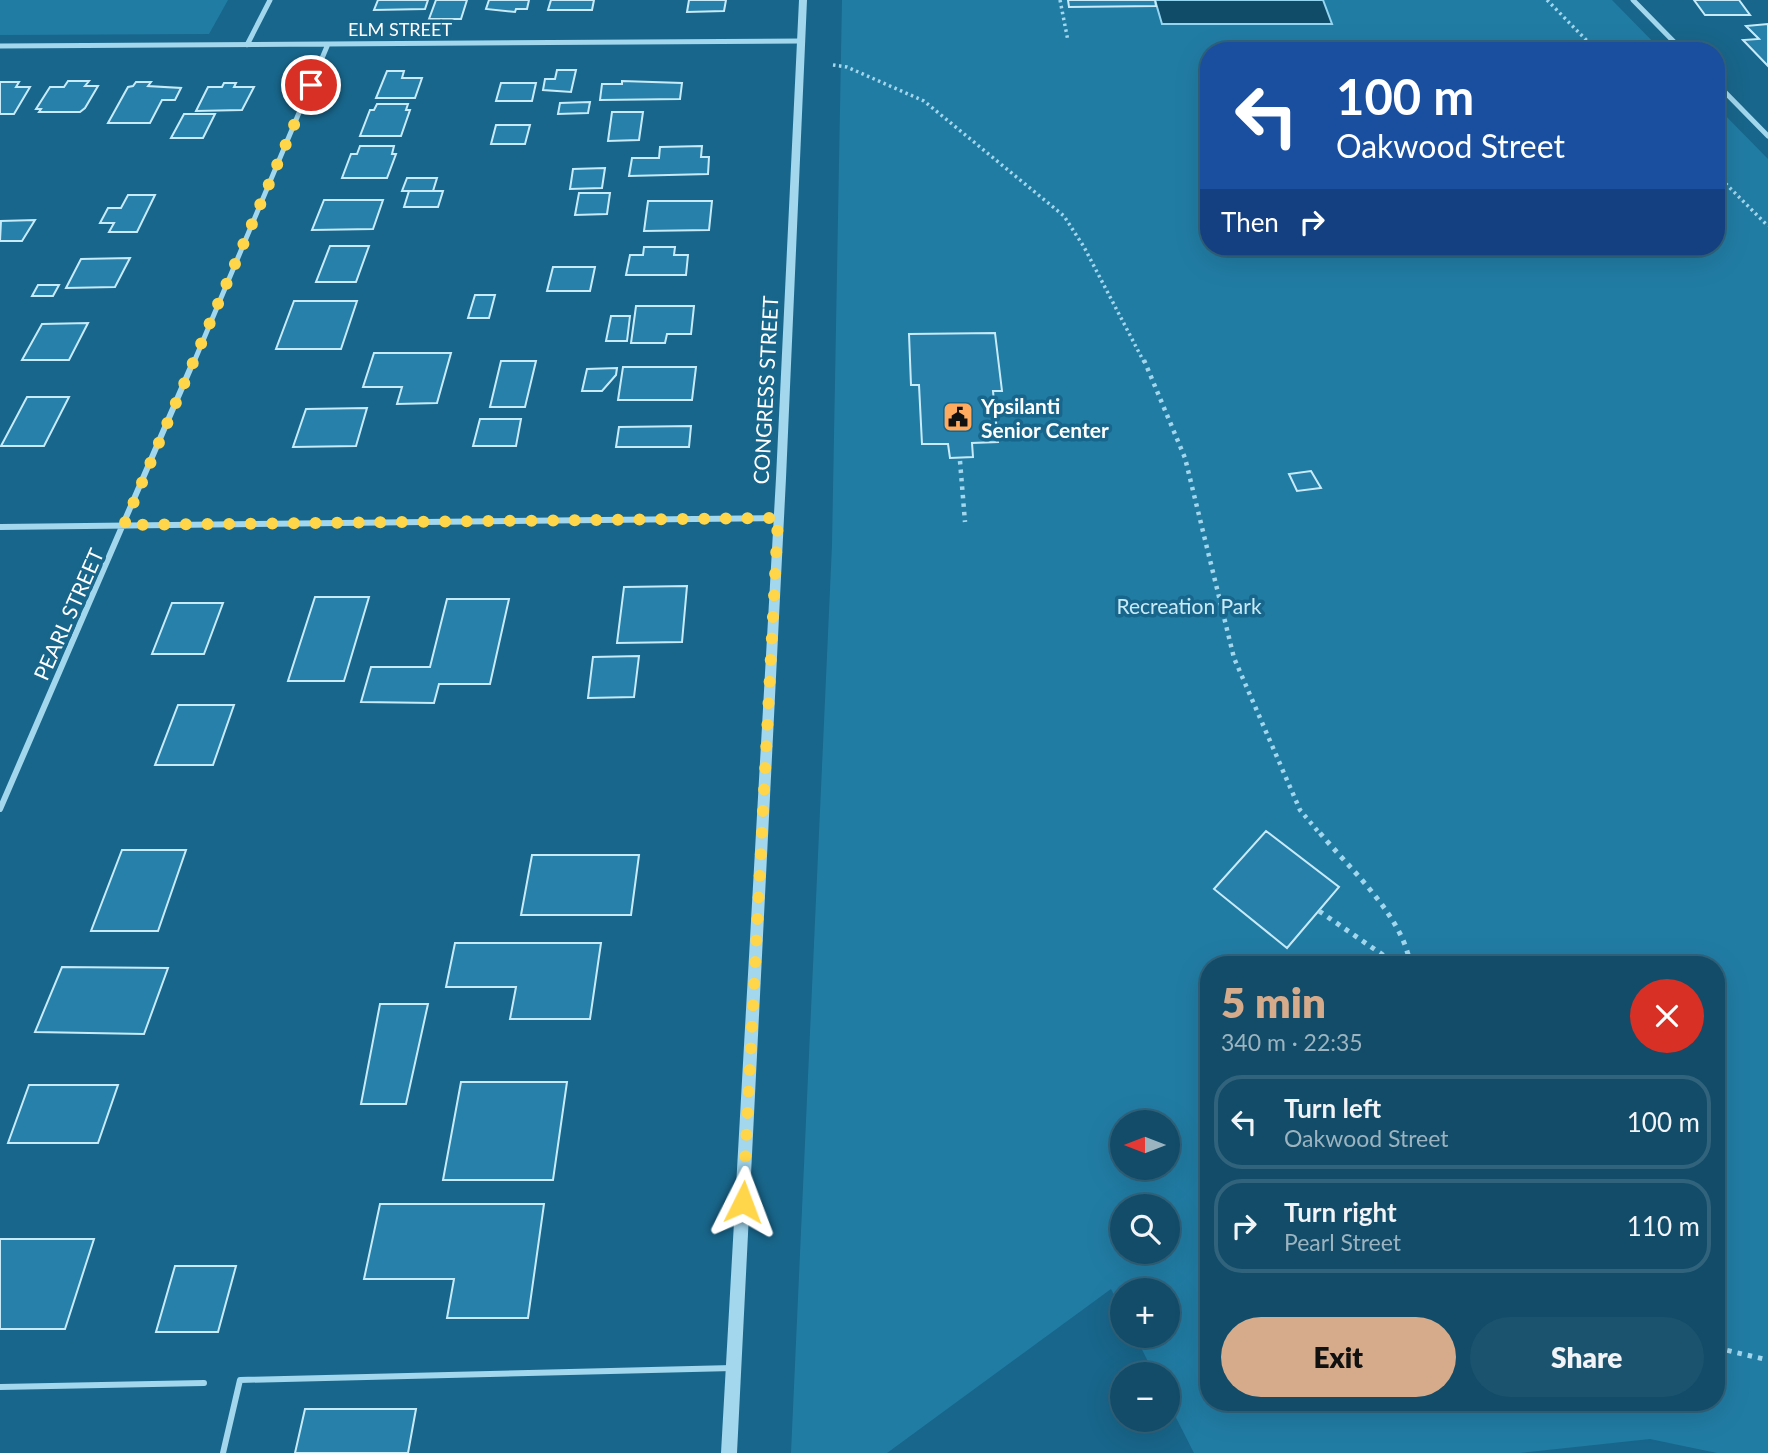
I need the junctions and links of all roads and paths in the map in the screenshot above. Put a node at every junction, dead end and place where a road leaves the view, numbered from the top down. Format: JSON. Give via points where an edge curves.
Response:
{"nodes":[{"id":1,"x":270,"y":0,"type":"edge"},
{"id":2,"x":803,"y":0,"type":"edge"},
{"id":3,"x":1060,"y":0,"type":"edge"},
{"id":4,"x":1548,"y":0,"type":"edge"},
{"id":5,"x":1633,"y":0,"type":"edge"},
{"id":6,"x":801,"y":40,"type":"junction"},
{"id":7,"x":1068,"y":41,"type":"dead end"},
{"id":8,"x":1588,"y":42,"type":"edge"},
{"id":9,"x":1675,"y":42,"type":"edge"},
{"id":10,"x":328,"y":44,"type":"junction"},
{"id":11,"x":247,"y":45,"type":"junction"},
{"id":12,"x":0,"y":46,"type":"edge"},
{"id":13,"x":833,"y":65,"type":"dead end"},
{"id":14,"x":1725,"y":92,"type":"edge"},
{"id":15,"x":1768,"y":136,"type":"edge"},
{"id":16,"x":1725,"y":183,"type":"edge"},
{"id":17,"x":1768,"y":226,"type":"edge"},
{"id":18,"x":960,"y":461,"type":"dead end"},
{"id":19,"x":778,"y":518,"type":"junction"},
{"id":20,"x":965,"y":522,"type":"dead end"},
{"id":21,"x":124,"y":525,"type":"junction"},
{"id":22,"x":0,"y":527,"type":"edge"},
{"id":23,"x":0,"y":809,"type":"edge"},
{"id":24,"x":1319,"y":911,"type":"dead end"},
{"id":25,"x":1384,"y":956,"type":"edge"},
{"id":26,"x":1409,"y":956,"type":"edge"},
{"id":27,"x":1725,"y":1350,"type":"edge"},
{"id":28,"x":1768,"y":1360,"type":"edge"},
{"id":29,"x":734,"y":1368,"type":"junction"},
{"id":30,"x":204,"y":1383,"type":"dead end"},
{"id":31,"x":0,"y":1387,"type":"edge"},
{"id":32,"x":223,"y":1453,"type":"edge"},
{"id":33,"x":729,"y":1453,"type":"edge"}],
"edges":[{"from":1,"to":11,"type":"street"},
{"from":2,"to":6,"type":"street","name":"CONGRESS STREET"},
{"from":3,"to":7,"type":"path"},
{"from":4,"to":8,"type":"path"},
{"from":5,"to":9,"type":"street"},
{"from":6,"to":10,"type":"street","name":"ELM STREET"},
{"from":6,"to":19,"type":"street","name":"CONGRESS STREET"},
{"from":10,"to":11,"type":"street","name":"ELM STREET"},
{"from":10,"to":21,"type":"street","name":"PEARL STREET"},
{"from":11,"to":12,"type":"street","name":"ELM STREET"},
{"from":13,"to":26,"type":"path","via":[[847,66],[924,100],[1064,216],[1078,236],[1139,349],[1185,458],[1234,658],[1300,810],[1389,914]]},
{"from":14,"to":15,"type":"street"},
{"from":16,"to":17,"type":"path"},
{"from":18,"to":20,"type":"path"},
{"from":19,"to":21,"type":"street"},
{"from":19,"to":29,"type":"street","name":"CONGRESS STREET"},
{"from":21,"to":22,"type":"street"},
{"from":21,"to":23,"type":"street","name":"PEARL STREET"},
{"from":24,"to":25,"type":"path"},
{"from":27,"to":28,"type":"path"},
{"from":29,"to":32,"type":"lane","via":[[240,1380]]},
{"from":29,"to":33,"type":"street","name":"CONGRESS STREET"},
{"from":30,"to":31,"type":"lane"}]}
